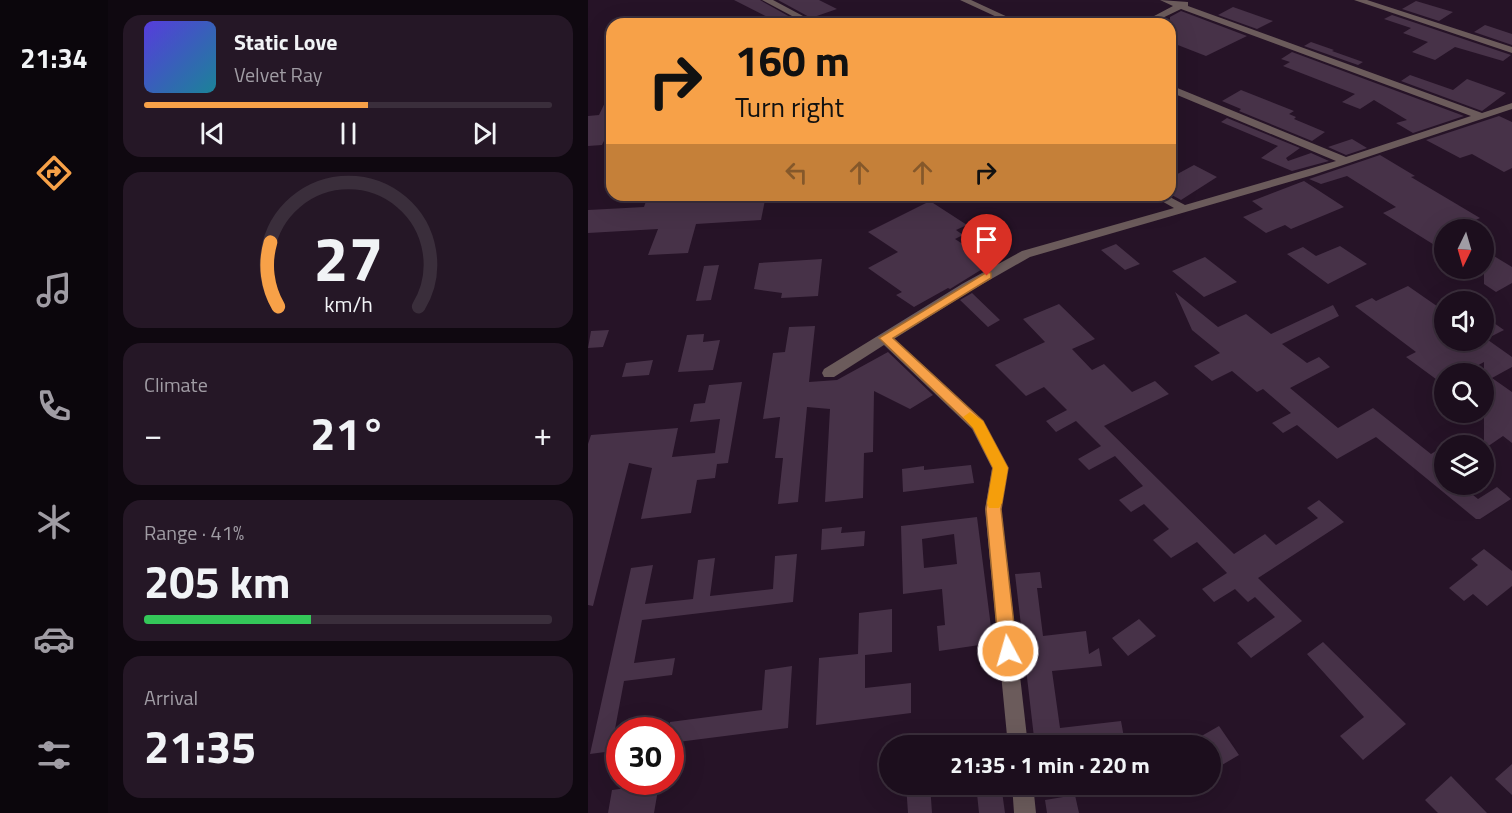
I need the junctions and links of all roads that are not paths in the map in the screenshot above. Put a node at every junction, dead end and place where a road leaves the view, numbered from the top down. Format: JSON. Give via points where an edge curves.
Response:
{"nodes":[{"id":1,"x":766,"y":0,"type":"edge"},
{"id":2,"x":964,"y":0,"type":"edge"},
{"id":3,"x":1164,"y":0,"type":"edge"},
{"id":4,"x":1194,"y":0,"type":"edge"},
{"id":5,"x":1358,"y":0,"type":"edge"},
{"id":6,"x":1181,"y":6,"type":"junction"},
{"id":7,"x":802,"y":18,"type":"edge"},
{"id":8,"x":1005,"y":18,"type":"edge"},
{"id":9,"x":1156,"y":18,"type":"edge"},
{"id":10,"x":1512,"y":50,"type":"edge"},
{"id":11,"x":1176,"y":90,"type":"edge"},
{"id":12,"x":1512,"y":106,"type":"edge"},
{"id":13,"x":1481,"y":116,"type":"junction"},
{"id":14,"x":1346,"y":161,"type":"junction"},
{"id":15,"x":1169,"y":201,"type":"edge"},
{"id":16,"x":1185,"y":209,"type":"junction"},
{"id":17,"x":885,"y":338,"type":"junction"},
{"id":18,"x":828,"y":373,"type":"dead end"},
{"id":19,"x":1017,"y":735,"type":"edge"},
{"id":20,"x":1023,"y":795,"type":"edge"},
{"id":21,"x":1025,"y":813,"type":"edge"}],
"edges":[{"from":1,"to":7,"type":"street"},
{"from":2,"to":8,"type":"street"},
{"from":3,"to":6,"type":"street"},
{"from":4,"to":6,"type":"street"},
{"from":5,"to":10,"type":"street"},
{"from":6,"to":9,"type":"street"},
{"from":6,"to":13,"type":"street"},
{"from":11,"to":14,"type":"street"},
{"from":12,"to":13,"type":"street"},
{"from":13,"to":14,"type":"street"},
{"from":14,"to":16,"type":"street"},
{"from":15,"to":16,"type":"street"},
{"from":16,"to":17,"type":"street","via":[[1026,254]]},
{"from":17,"to":18,"type":"street"},
{"from":17,"to":19,"type":"street","via":[[978,425],[1000,468],[993,509]]},
{"from":20,"to":21,"type":"street"}]}
